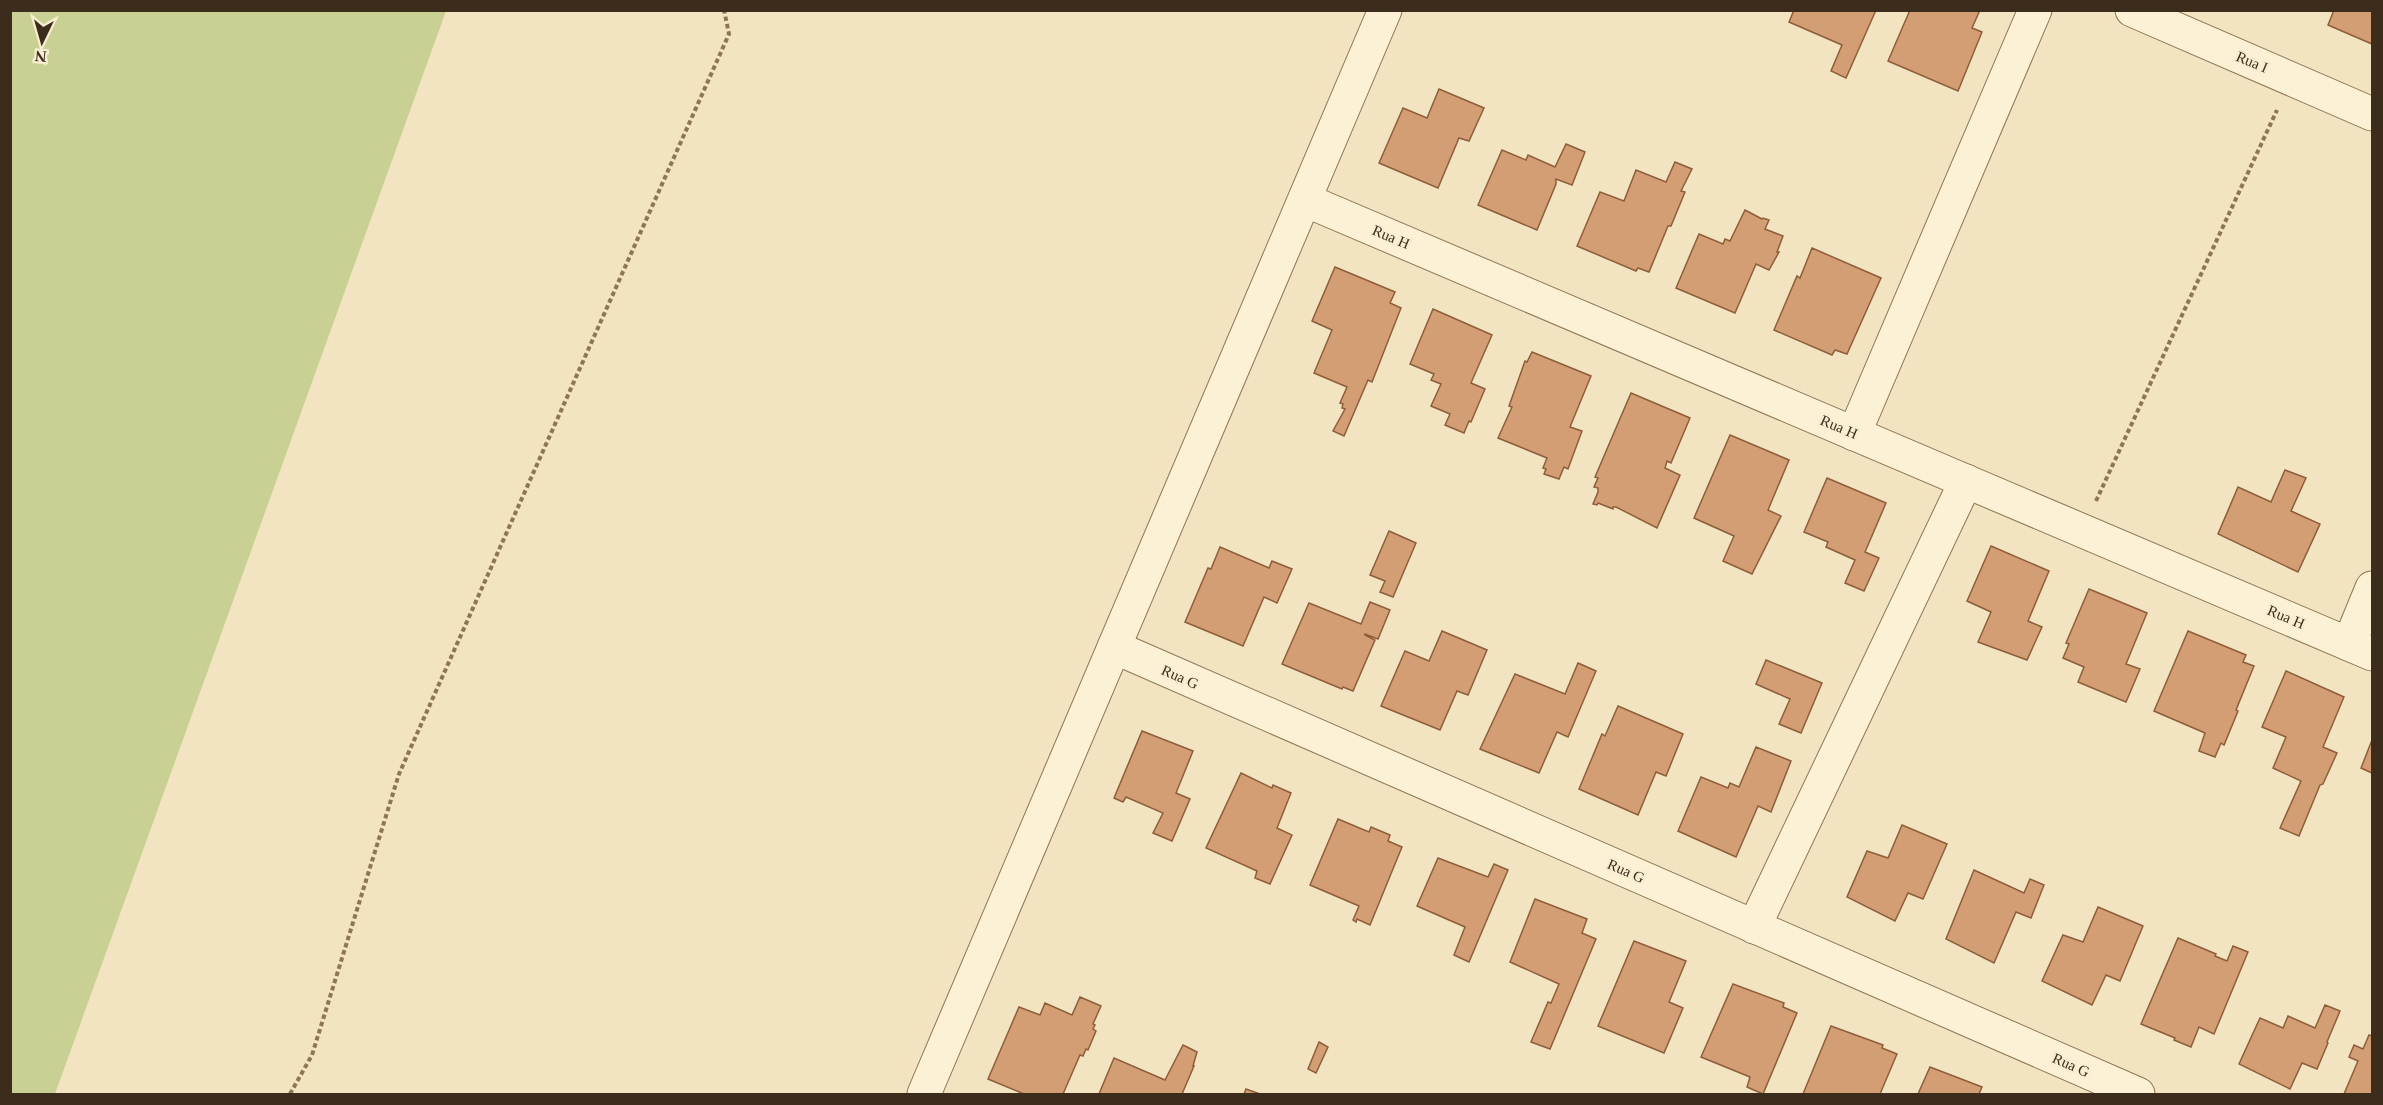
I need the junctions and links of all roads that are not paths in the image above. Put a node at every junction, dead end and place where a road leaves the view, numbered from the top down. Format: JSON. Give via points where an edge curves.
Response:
{"nodes":[{"id":1,"x":1385,"y":10,"type":"edge"},
{"id":2,"x":2035,"y":10,"type":"edge"},
{"id":3,"x":2151,"y":14,"type":"edge"},
{"id":4,"x":2373,"y":114,"type":"edge"},
{"id":5,"x":1305,"y":200,"type":"junction"},
{"id":6,"x":1854,"y":434,"type":"junction"},
{"id":7,"x":1966,"y":481,"type":"junction"},
{"id":8,"x":2373,"y":588,"type":"edge"},
{"id":9,"x":1114,"y":647,"type":"junction"},
{"id":10,"x":2361,"y":649,"type":"edge"},
{"id":11,"x":1754,"y":927,"type":"junction"},
{"id":12,"x":924,"y":1095,"type":"edge"},
{"id":13,"x":2138,"y":1095,"type":"edge"}],
"edges":[{"from":1,"to":5,"type":"street"},
{"from":2,"to":6,"type":"street"},
{"from":3,"to":4,"type":"street","name":"Rua I"},
{"from":5,"to":6,"type":"street","name":"Rua H"},
{"from":5,"to":9,"type":"street"},
{"from":6,"to":7,"type":"street","name":"Rua H"},
{"from":7,"to":10,"type":"street","name":"Rua H"},
{"from":7,"to":11,"type":"street"},
{"from":8,"to":10,"type":"street"},
{"from":9,"to":11,"type":"street","name":"Rua G"},
{"from":9,"to":12,"type":"street"},
{"from":11,"to":13,"type":"street","name":"Rua G"}]}
